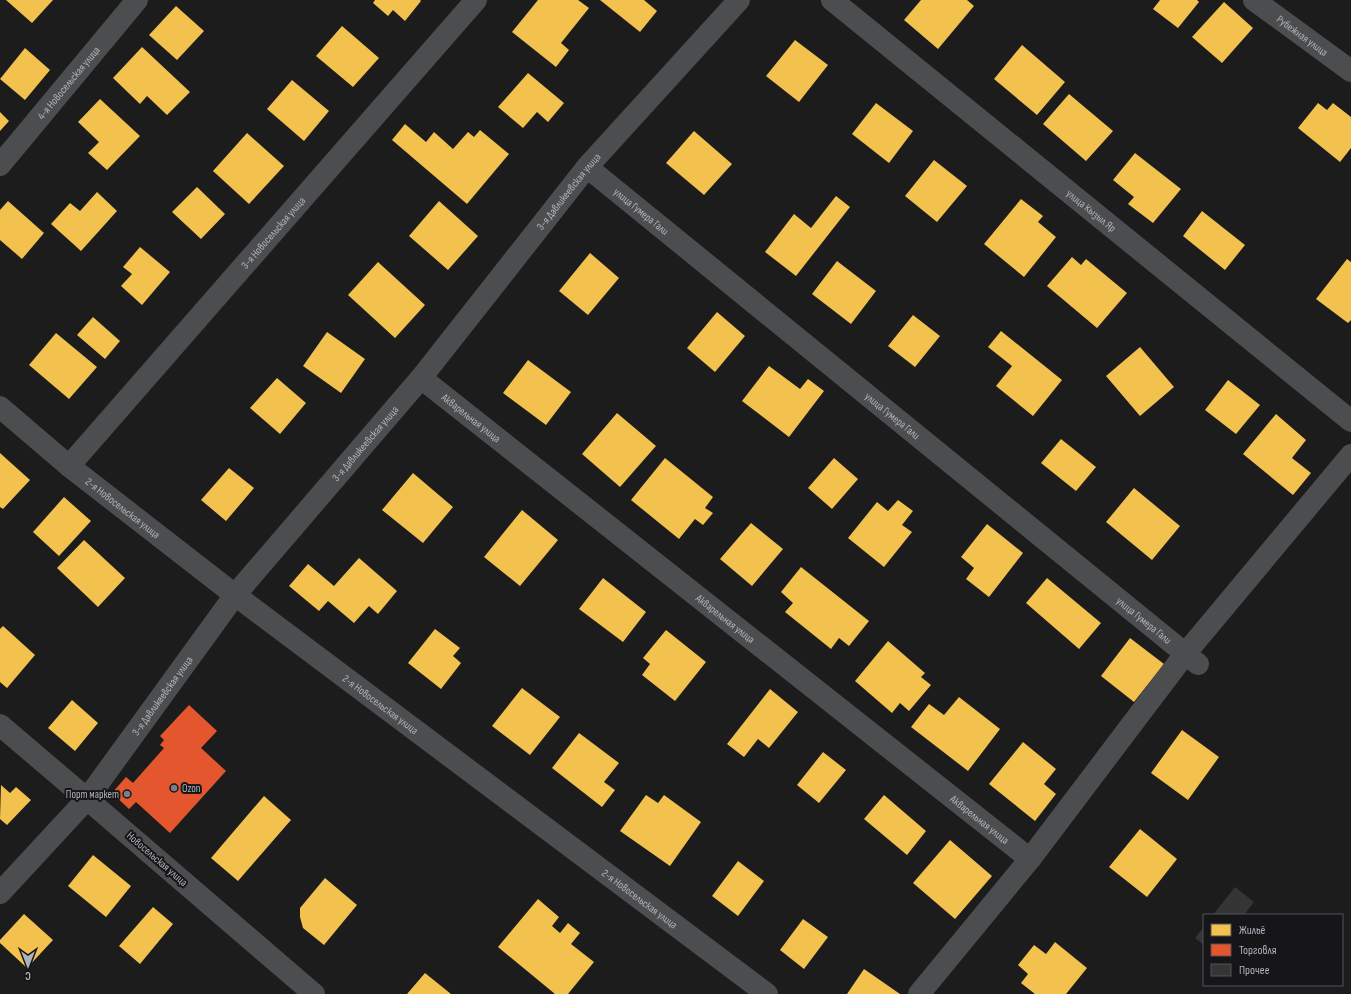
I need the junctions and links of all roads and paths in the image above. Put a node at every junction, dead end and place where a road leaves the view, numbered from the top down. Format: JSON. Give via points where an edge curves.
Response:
{"nodes":[{"id":1,"x":137,"y":0,"type":"edge"},
{"id":2,"x":476,"y":0,"type":"edge"},
{"id":3,"x":739,"y":0,"type":"edge"},
{"id":4,"x":832,"y":0,"type":"edge"},
{"id":5,"x":1254,"y":0,"type":"edge"},
{"id":6,"x":1351,"y":71,"type":"edge"},
{"id":7,"x":0,"y":165,"type":"edge"},
{"id":8,"x":587,"y":167,"type":"junction"},
{"id":9,"x":420,"y":378,"type":"junction"},
{"id":10,"x":0,"y":407,"type":"edge"},
{"id":11,"x":1351,"y":422,"type":"edge"},
{"id":12,"x":1351,"y":455,"type":"edge"},
{"id":13,"x":69,"y":466,"type":"junction"},
{"id":14,"x":235,"y":595,"type":"junction"},
{"id":15,"x":1192,"y":659,"type":"junction"},
{"id":16,"x":0,"y":725,"type":"edge"},
{"id":17,"x":87,"y":799,"type":"junction"},
{"id":18,"x":1030,"y":859,"type":"junction"},
{"id":19,"x":0,"y":893,"type":"edge"},
{"id":20,"x":314,"y":994,"type":"edge"},
{"id":21,"x":767,"y":994,"type":"edge"},
{"id":22,"x":919,"y":994,"type":"edge"}],
"edges":[{"from":1,"to":7,"type":"street","name":"4-я Новосельская улица"},
{"from":2,"to":13,"type":"street","name":"3-я Новосельская улица"},
{"from":3,"to":8,"type":"street","name":"3-я Давликеевская улица"},
{"from":4,"to":11,"type":"street","name":"улица Кызыл Яр"},
{"from":5,"to":6,"type":"street","name":"Рубежная улица"},
{"from":8,"to":9,"type":"street","name":"3-я Давликеевская улица"},
{"from":8,"to":15,"type":"street","name":"улица Гумера Гали"},
{"from":9,"to":14,"type":"street","name":"3-я Давликеевская улица"},
{"from":9,"to":18,"type":"street","name":"Акварельная улица"},
{"from":10,"to":13,"type":"street","name":"2-я Новосельская улица"},
{"from":12,"to":15,"type":"street"},
{"from":13,"to":14,"type":"street","name":"2-я Новосельская улица"},
{"from":14,"to":17,"type":"street","name":"3-я Давликеевская улица"},
{"from":14,"to":21,"type":"street","name":"2-я Новосельская улица"},
{"from":15,"to":18,"type":"street"},
{"from":16,"to":17,"type":"street","name":"Новосельская улица"},
{"from":17,"to":19,"type":"street","name":"3-я Давликеевская улица"},
{"from":17,"to":20,"type":"street","name":"Новосельская улица"},
{"from":18,"to":22,"type":"street"}]}
